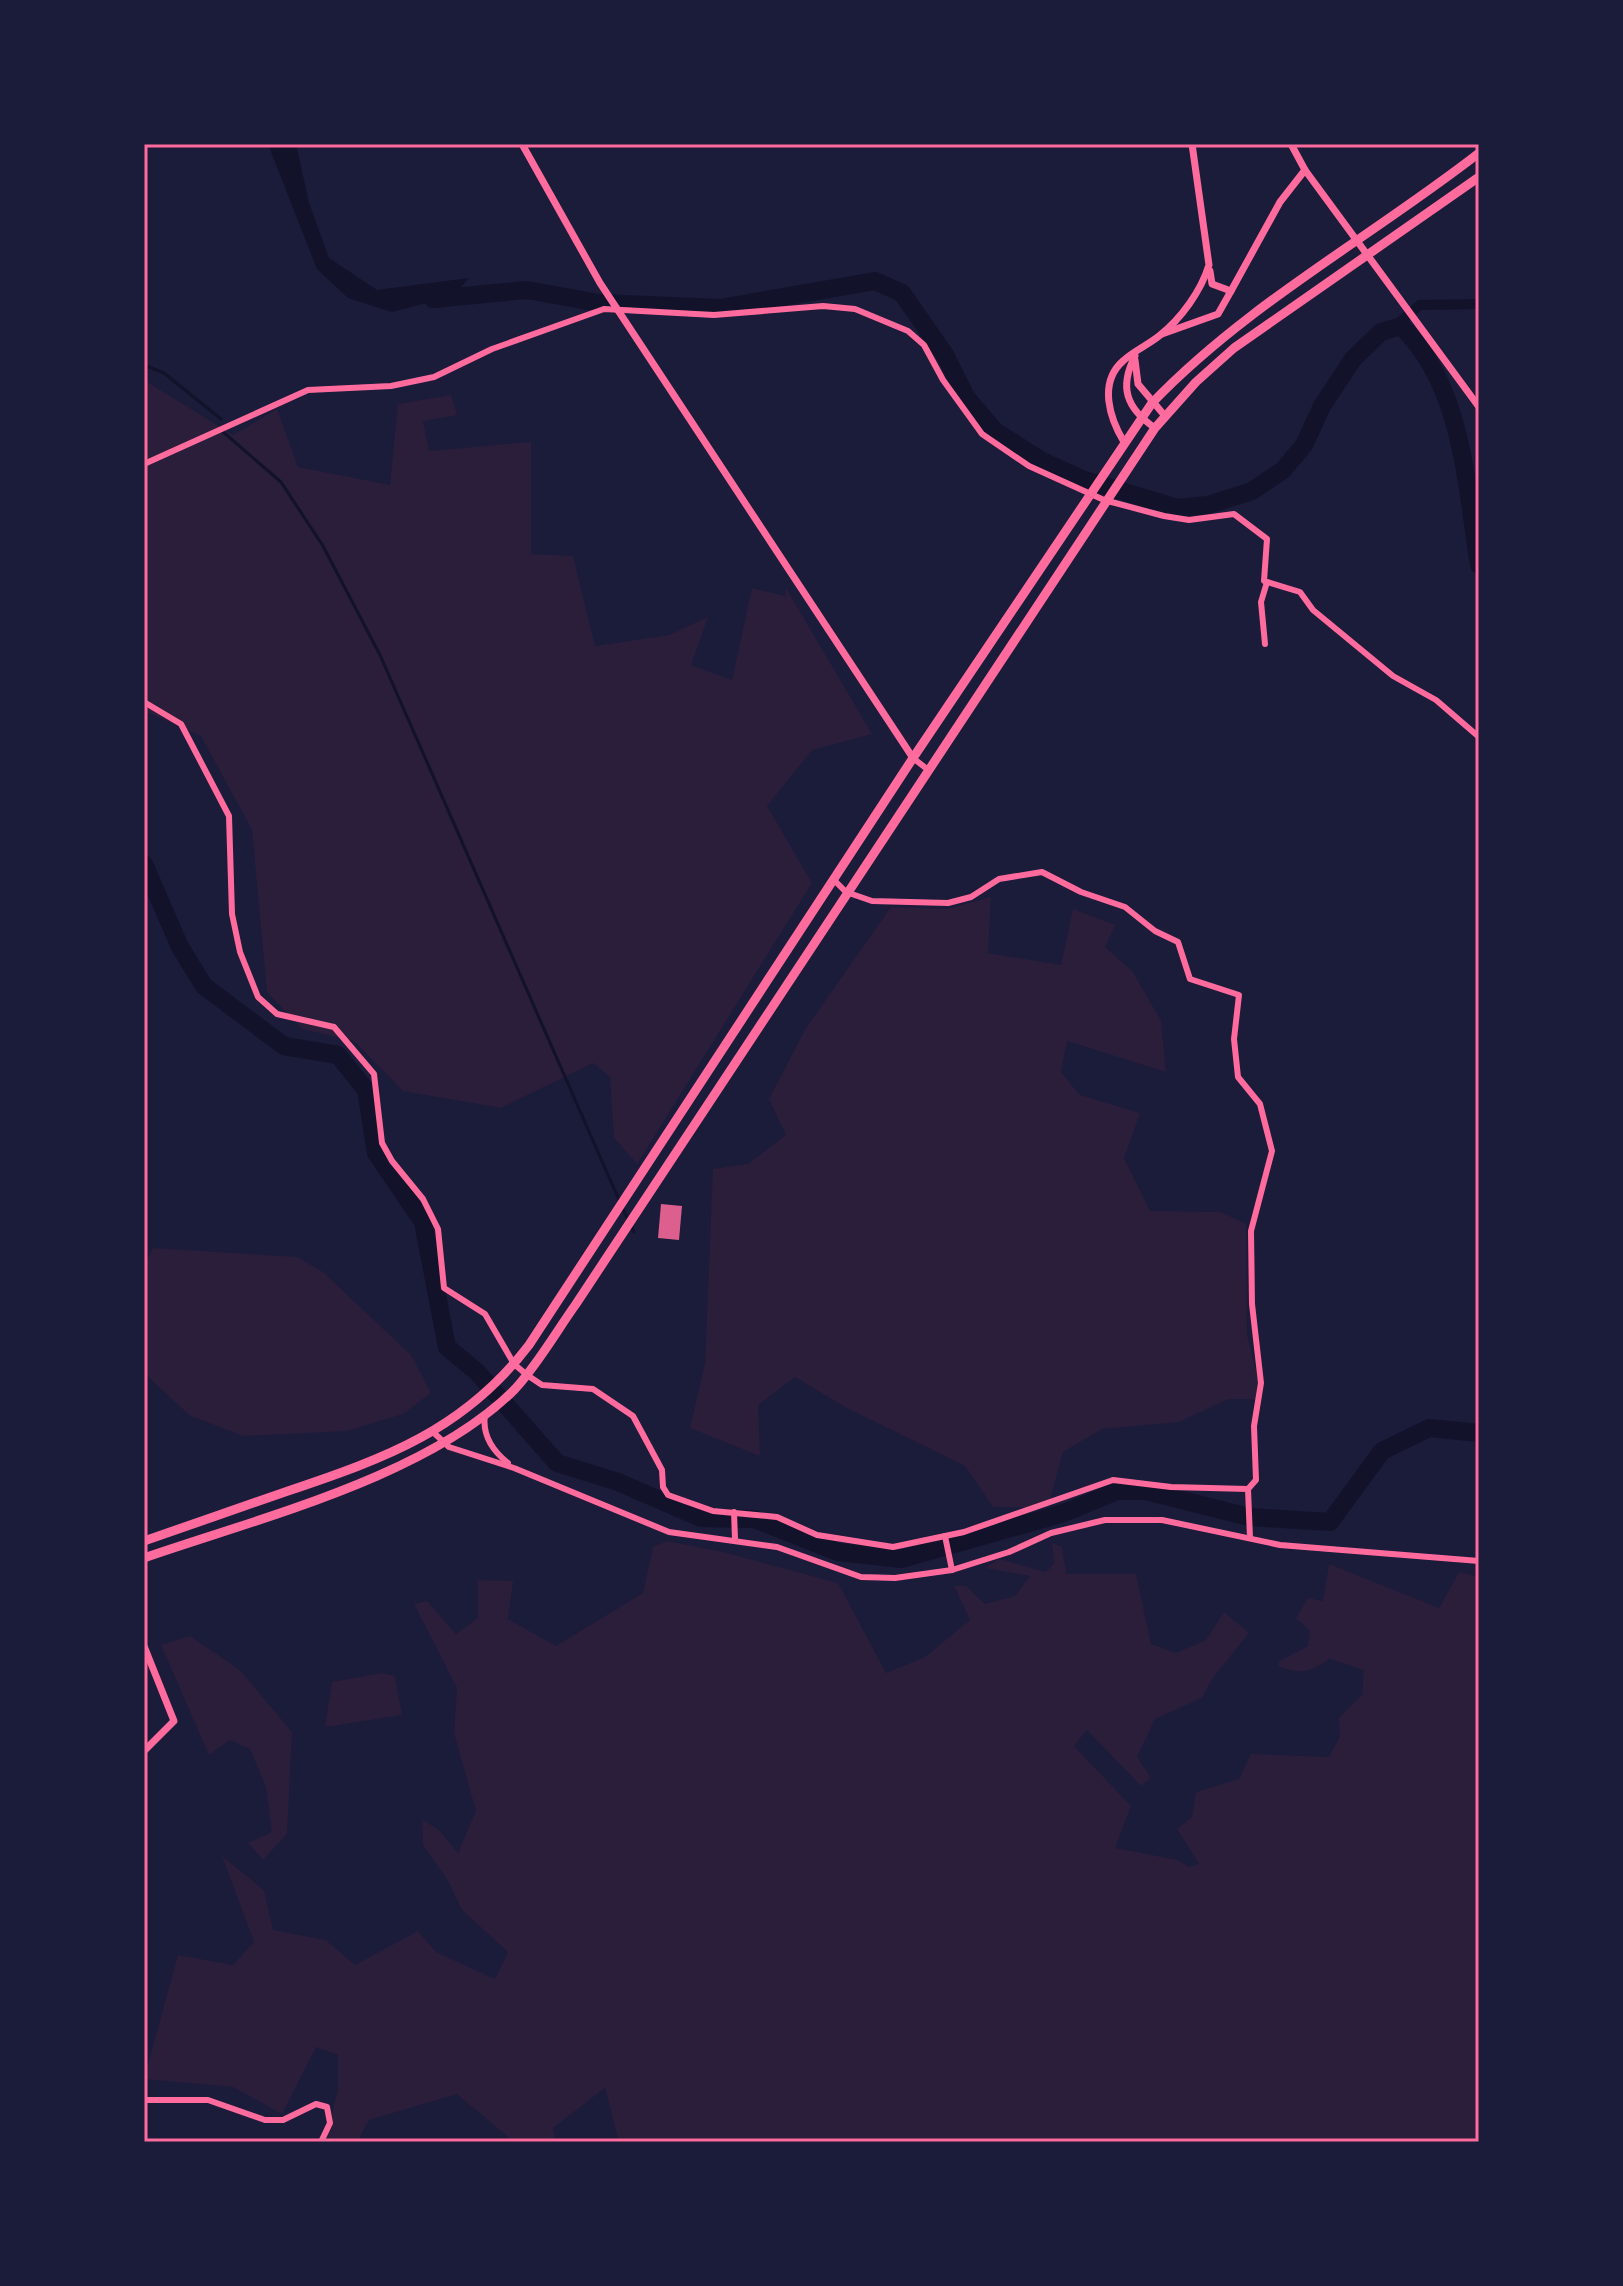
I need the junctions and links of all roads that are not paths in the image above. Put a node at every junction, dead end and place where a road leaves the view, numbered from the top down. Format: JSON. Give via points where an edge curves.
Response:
{"nodes":[{"id":1,"x":522,"y":144,"type":"edge"},
{"id":2,"x":1192,"y":144,"type":"edge"},
{"id":3,"x":1291,"y":144,"type":"edge"},
{"id":4,"x":1479,"y":153,"type":"edge"},
{"id":5,"x":1305,"y":170,"type":"junction"},
{"id":6,"x":1479,"y":177,"type":"edge"},
{"id":7,"x":1209,"y":265,"type":"junction"},
{"id":8,"x":1231,"y":291,"type":"junction"},
{"id":9,"x":618,"y":308,"type":"junction"},
{"id":10,"x":1162,"y":334,"type":"junction"},
{"id":11,"x":1136,"y":354,"type":"junction"},
{"id":12,"x":1152,"y":403,"type":"junction"},
{"id":13,"x":1479,"y":407,"type":"edge"},
{"id":14,"x":1165,"y":416,"type":"junction"},
{"id":15,"x":1141,"y":418,"type":"junction"},
{"id":16,"x":1155,"y":428,"type":"junction"},
{"id":17,"x":1124,"y":442,"type":"junction"},
{"id":18,"x":144,"y":464,"type":"edge"},
{"id":19,"x":1091,"y":490,"type":"junction"},
{"id":20,"x":1106,"y":498,"type":"junction"},
{"id":21,"x":1267,"y":582,"type":"junction"},
{"id":22,"x":1265,"y":644,"type":"dead end"},
{"id":23,"x":144,"y":702,"type":"edge"},
{"id":24,"x":1479,"y":737,"type":"edge"},
{"id":25,"x":913,"y":758,"type":"junction"},
{"id":26,"x":927,"y":769,"type":"junction"},
{"id":27,"x":834,"y":880,"type":"junction"},
{"id":28,"x":846,"y":892,"type":"junction"},
{"id":29,"x":514,"y":1364,"type":"junction"},
{"id":30,"x":527,"y":1375,"type":"junction"},
{"id":31,"x":489,"y":1412,"type":"junction"},
{"id":32,"x":433,"y":1432,"type":"junction"},
{"id":33,"x":446,"y":1442,"type":"junction"},
{"id":34,"x":514,"y":1468,"type":"junction"},
{"id":35,"x":1248,"y":1489,"type":"junction"},
{"id":36,"x":734,"y":1512,"type":"junction"},
{"id":37,"x":945,"y":1536,"type":"junction"},
{"id":38,"x":1250,"y":1538,"type":"junction"},
{"id":39,"x":735,"y":1539,"type":"junction"},
{"id":40,"x":144,"y":1541,"type":"edge"},
{"id":41,"x":144,"y":1558,"type":"edge"},
{"id":42,"x":1479,"y":1561,"type":"edge"},
{"id":43,"x":952,"y":1570,"type":"junction"},
{"id":44,"x":144,"y":1646,"type":"edge"},
{"id":45,"x":144,"y":1751,"type":"edge"},
{"id":46,"x":144,"y":2100,"type":"edge"},
{"id":47,"x":321,"y":2142,"type":"edge"}],
"edges":[{"from":1,"to":9,"type":"street"},
{"from":2,"to":7,"type":"street"},
{"from":3,"to":5,"type":"street"},
{"from":4,"to":12,"type":"main road","via":[[1225,336]]},
{"from":5,"to":8,"type":"street","via":[[1280,202]]},
{"from":5,"to":13,"type":"street"},
{"from":6,"to":14,"type":"main road","via":[[1234,348]]},
{"from":7,"to":8,"type":"street","via":[[1212,284]]},
{"from":7,"to":10,"type":"street","via":[[1186,308]]},
{"from":8,"to":10,"type":"street","via":[[1218,314]]},
{"from":9,"to":18,"type":"street","via":[[530,334],[434,377],[391,386],[308,390]]},
{"from":9,"to":19,"type":"street","via":[[714,315],[823,306],[875,315],[924,345],[982,434],[1029,466]]},
{"from":9,"to":25,"type":"street"},
{"from":10,"to":11,"type":"street"},
{"from":11,"to":12,"type":"street","via":[[1138,384]]},
{"from":11,"to":15,"type":"street","via":[[1124,384],[1128,404]]},
{"from":11,"to":17,"type":"street","via":[[1122,361],[1109,388],[1110,415]]},
{"from":12,"to":14,"type":"street"},
{"from":12,"to":15,"type":"main road"},
{"from":14,"to":16,"type":"main road"},
{"from":15,"to":16,"type":"street"},
{"from":15,"to":17,"type":"main road"},
{"from":16,"to":20,"type":"main road"},
{"from":17,"to":19,"type":"main road"},
{"from":19,"to":20,"type":"street"},
{"from":19,"to":25,"type":"main road"},
{"from":20,"to":21,"type":"street","via":[[1189,520],[1234,514],[1267,539]]},
{"from":20,"to":26,"type":"main road"},
{"from":21,"to":22,"type":"street","via":[[1261,602]]},
{"from":21,"to":24,"type":"street","via":[[1300,592],[1313,610],[1393,676],[1436,700]]},
{"from":23,"to":29,"type":"street","via":[[181,724],[229,816],[232,914],[258,997],[277,1014],[334,1027],[374,1074],[382,1143],[438,1229],[444,1288],[485,1314]]},
{"from":25,"to":26,"type":"street"},
{"from":25,"to":27,"type":"main road"},
{"from":26,"to":28,"type":"main road"},
{"from":27,"to":28,"type":"street"},
{"from":27,"to":29,"type":"main road"},
{"from":28,"to":30,"type":"main road"},
{"from":28,"to":35,"type":"street","via":[[872,901],[948,903],[971,897],[999,879],[1042,872],[1125,907],[1178,942],[1190,979],[1239,995],[1234,1039],[1238,1077],[1260,1104],[1272,1151],[1251,1231],[1261,1383],[1254,1426],[1256,1480]]},
{"from":29,"to":30,"type":"street"},
{"from":29,"to":32,"type":"main road","via":[[482,1398]]},
{"from":30,"to":31,"type":"main road"},
{"from":30,"to":36,"type":"street","via":[[542,1385],[593,1389],[612,1400],[633,1416],[662,1470],[668,1495],[713,1511]]},
{"from":31,"to":33,"type":"main road"},
{"from":31,"to":34,"type":"street","via":[[487,1437],[497,1455]]},
{"from":32,"to":33,"type":"street"},
{"from":32,"to":40,"type":"main road","via":[[384,1458]]},
{"from":33,"to":34,"type":"street"},
{"from":33,"to":41,"type":"main road","via":[[390,1471]]},
{"from":34,"to":39,"type":"street","via":[[669,1532]]},
{"from":35,"to":37,"type":"street","via":[[1113,1480]]},
{"from":35,"to":38,"type":"street"},
{"from":36,"to":37,"type":"street","via":[[777,1517],[843,1541],[893,1547]]},
{"from":36,"to":39,"type":"street"},
{"from":37,"to":43,"type":"street"},
{"from":38,"to":42,"type":"street"},
{"from":38,"to":43,"type":"street","via":[[1162,1520],[1105,1520],[1051,1533]]},
{"from":39,"to":43,"type":"street","via":[[777,1547],[861,1577]]},
{"from":44,"to":45,"type":"street","via":[[174,1721]]},
{"from":46,"to":47,"type":"street","via":[[208,2100],[265,2120],[283,2120],[316,2104],[327,2107],[330,2123]]}]}
